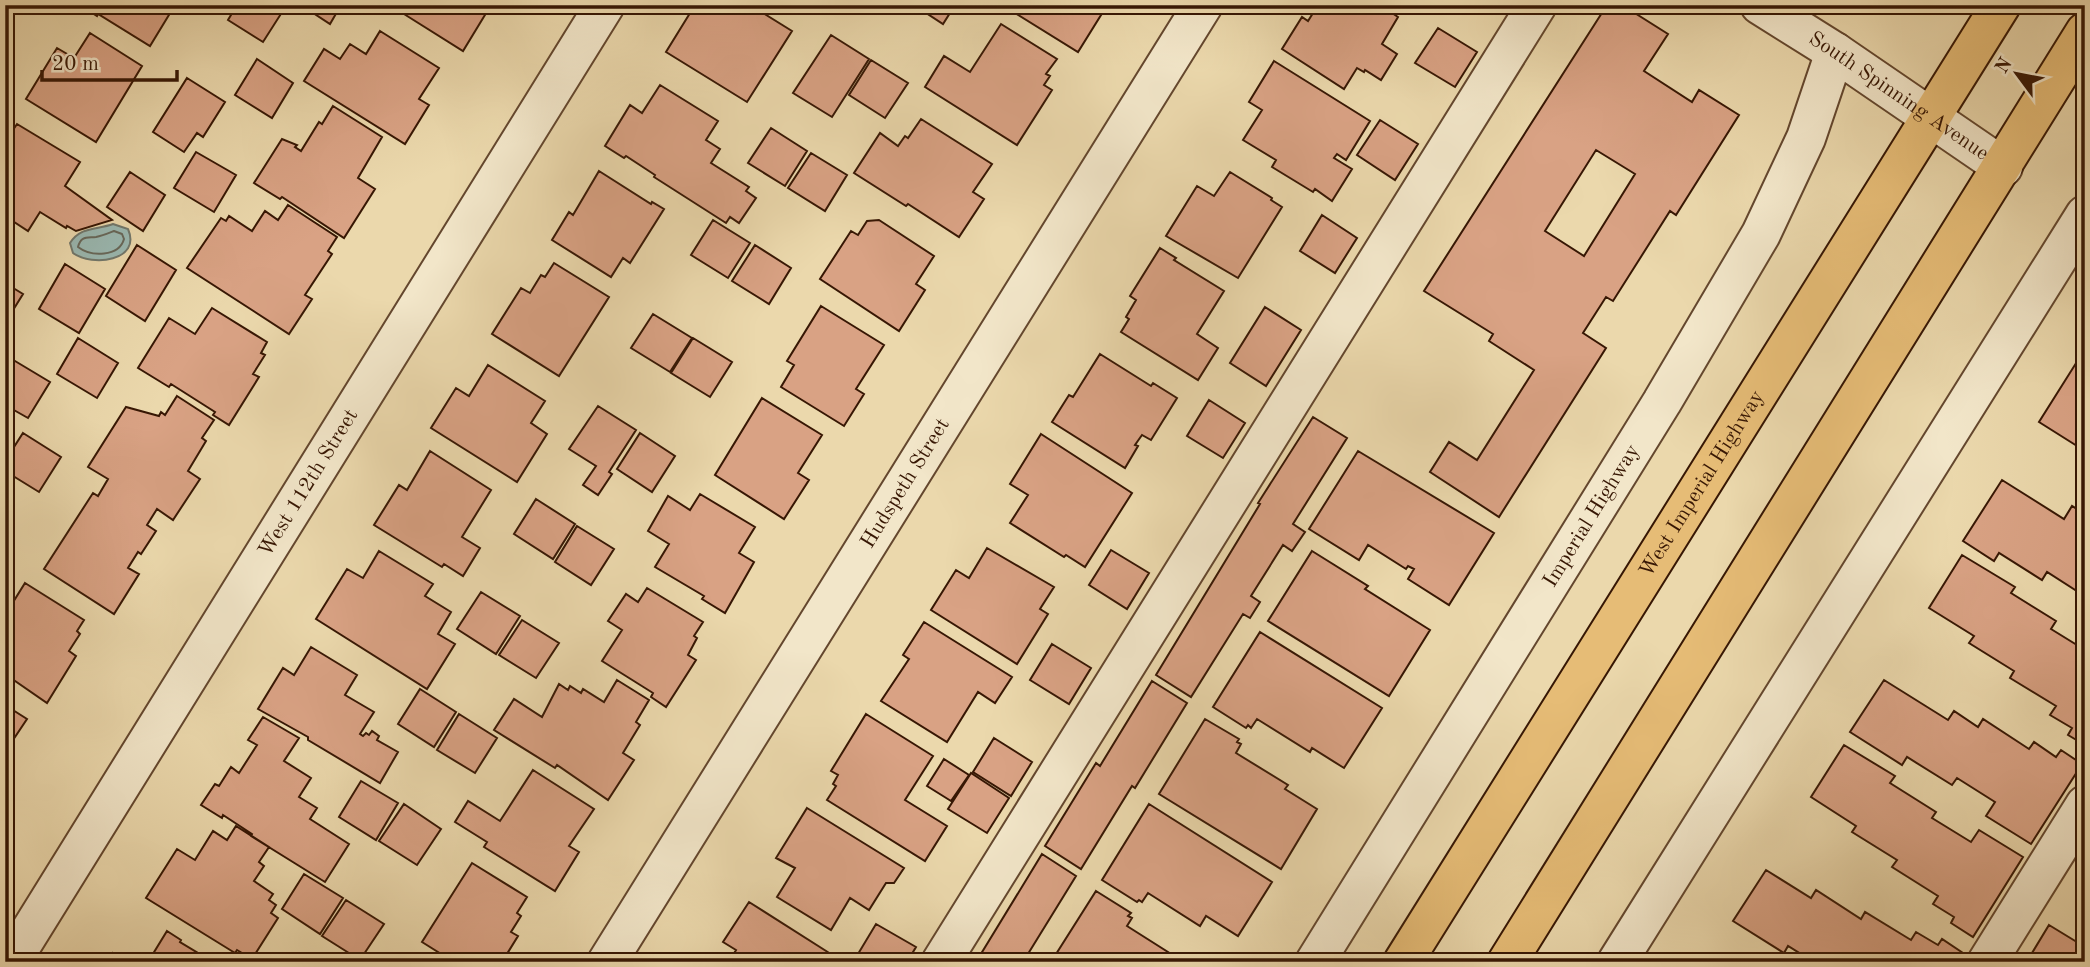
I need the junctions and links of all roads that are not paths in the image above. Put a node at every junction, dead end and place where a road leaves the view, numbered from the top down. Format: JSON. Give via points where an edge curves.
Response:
{"nodes":[{"id":1,"x":605,"y":5,"type":"edge"},
{"id":2,"x":1203,"y":5,"type":"edge"},
{"id":3,"x":1537,"y":5,"type":"edge"},
{"id":4,"x":1760,"y":5,"type":"edge"},
{"id":5,"x":2001,"y":5,"type":"edge"},
{"id":6,"x":2085,"y":33,"type":"edge"},
{"id":7,"x":1835,"y":51,"type":"junction"},
{"id":8,"x":1931,"y":117,"type":"junction"},
{"id":9,"x":2003,"y":167,"type":"junction"},
{"id":10,"x":2085,"y":215,"type":"edge"},
{"id":11,"x":2085,"y":805,"type":"edge"},
{"id":12,"x":1633,"y":956,"type":"edge"},
{"id":13,"x":11,"y":962,"type":"edge"},
{"id":14,"x":607,"y":962,"type":"edge"},
{"id":15,"x":941,"y":962,"type":"edge"},
{"id":16,"x":1315,"y":962,"type":"edge"},
{"id":17,"x":1403,"y":962,"type":"edge"},
{"id":18,"x":1507,"y":962,"type":"edge"},
{"id":19,"x":1987,"y":962,"type":"edge"}],
"edges":[{"from":1,"to":13,"type":"street","name":"West 112th Street"},
{"from":2,"to":14,"type":"street","name":"Hudspeth Street"},
{"from":3,"to":15,"type":"street"},
{"from":4,"to":7,"type":"street","name":"South Spinning Avenue"},
{"from":5,"to":8,"type":"main road","name":"West Imperial Highway"},
{"from":6,"to":9,"type":"main road"},
{"from":7,"to":8,"type":"street","name":"South Spinning Avenue"},
{"from":7,"to":16,"type":"street","name":"Imperial Highway","via":[[1806,138],[1761,234]]},
{"from":8,"to":9,"type":"street","name":"South Spinning Avenue"},
{"from":8,"to":17,"type":"main road","name":"West Imperial Highway"},
{"from":9,"to":18,"type":"main road"},
{"from":10,"to":12,"type":"street"},
{"from":11,"to":19,"type":"street"}]}
